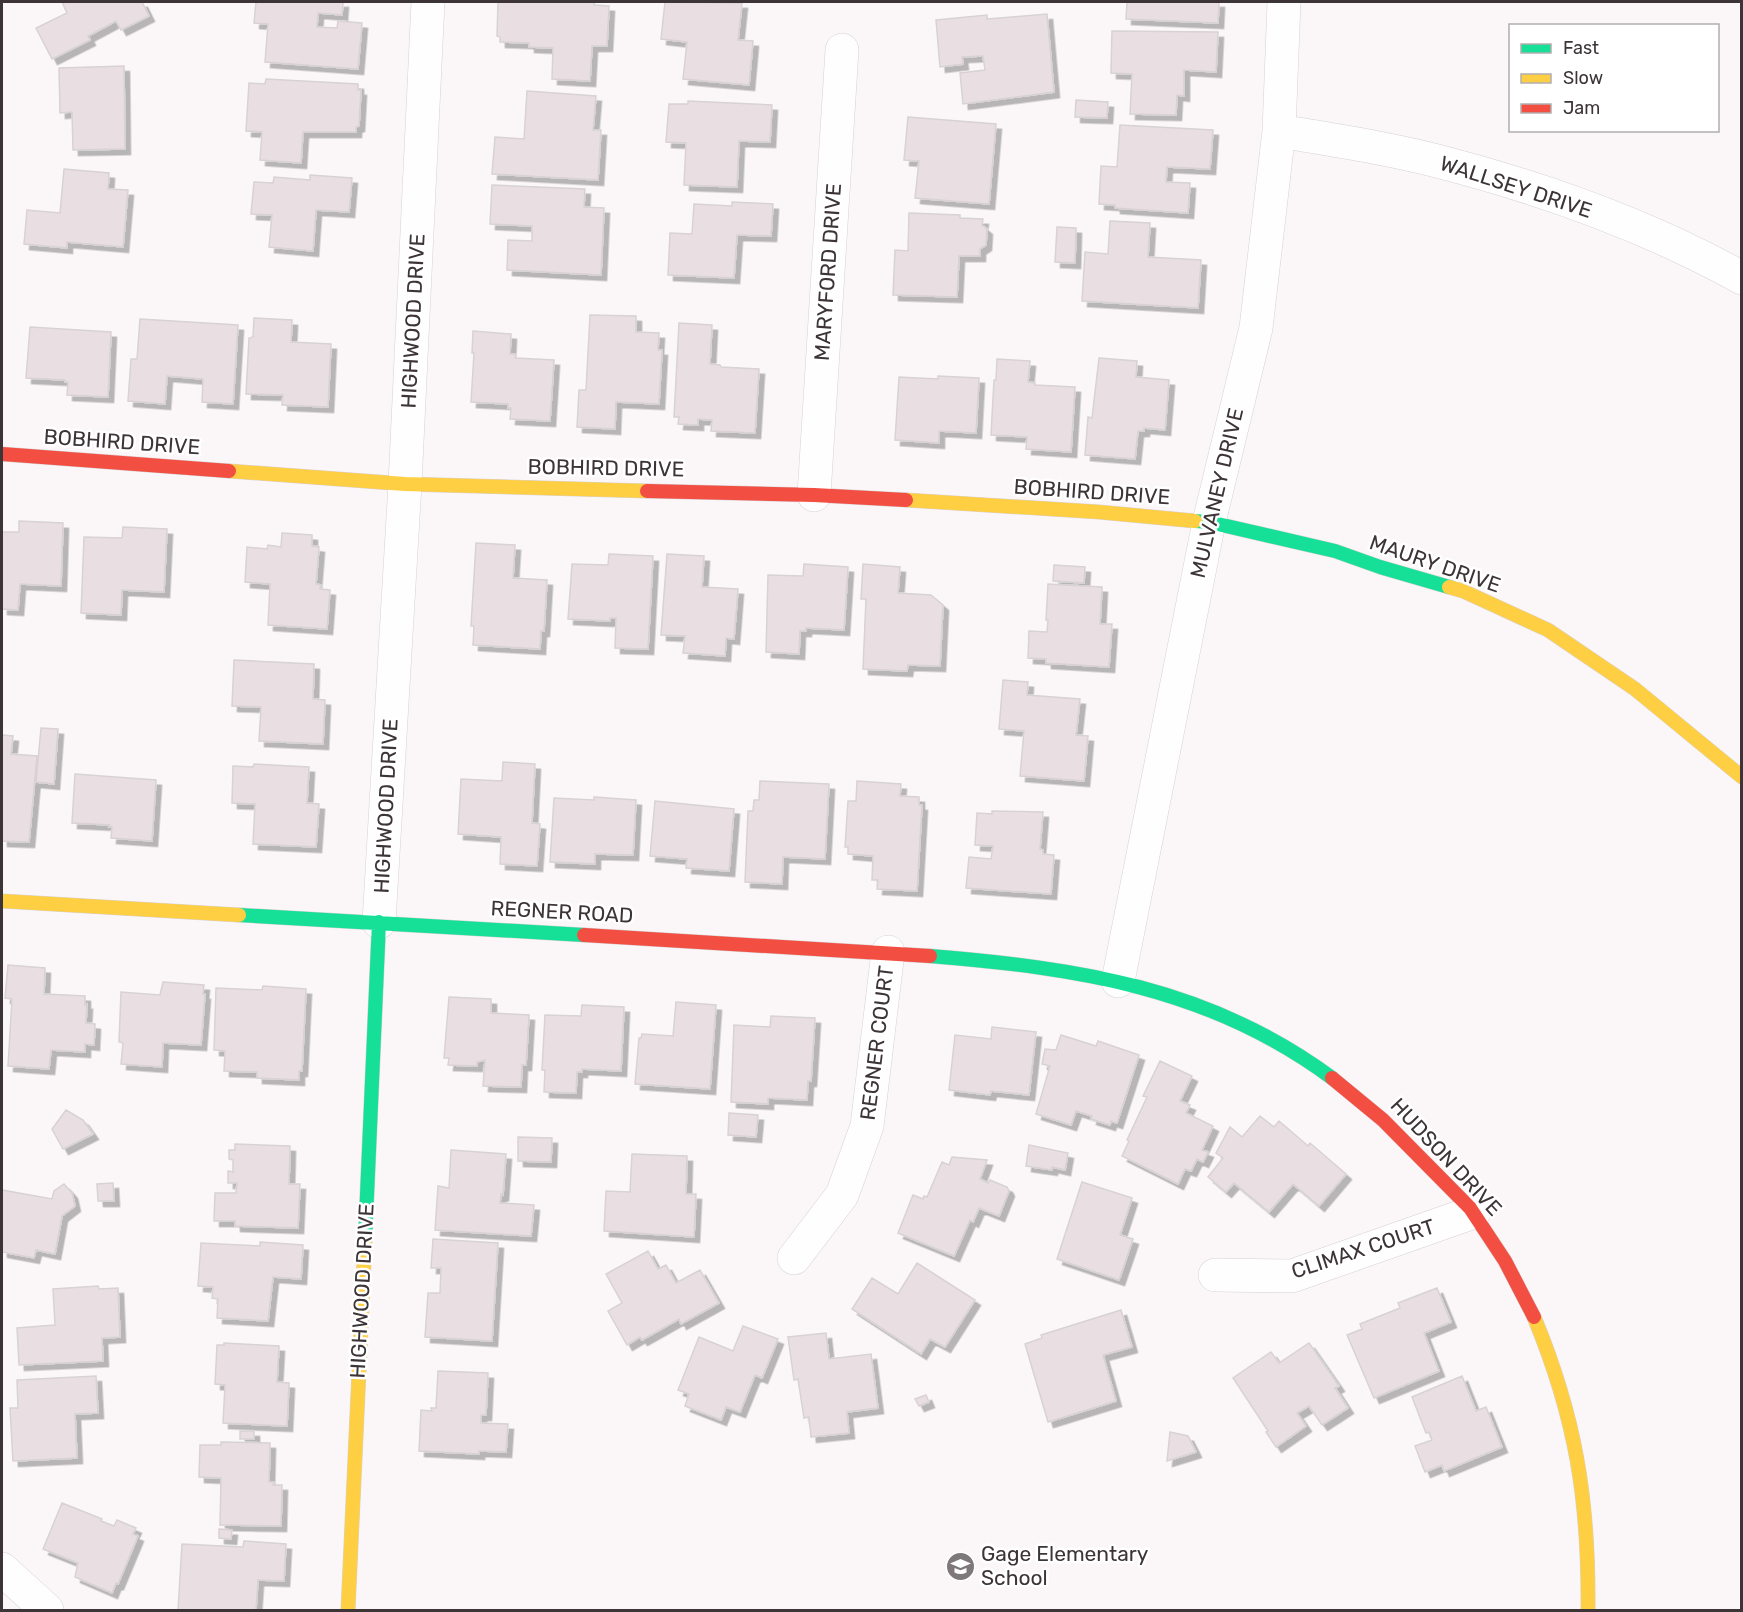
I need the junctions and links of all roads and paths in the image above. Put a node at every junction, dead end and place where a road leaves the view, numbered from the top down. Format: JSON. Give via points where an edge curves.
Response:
{"nodes":[{"id":1,"x":428,"y":2,"type":"edge"},
{"id":2,"x":1284,"y":2,"type":"edge"},
{"id":3,"x":842,"y":50,"type":"dead end"},
{"id":4,"x":1280,"y":131,"type":"junction"},
{"id":5,"x":1742,"y":278,"type":"edge"},
{"id":6,"x":2,"y":454,"type":"edge"},
{"id":7,"x":405,"y":484,"type":"junction"},
{"id":8,"x":814,"y":495,"type":"junction"},
{"id":9,"x":1209,"y":522,"type":"junction"},
{"id":10,"x":1742,"y":777,"type":"edge"},
{"id":11,"x":2,"y":901,"type":"edge"},
{"id":12,"x":379,"y":922,"type":"junction"},
{"id":13,"x":888,"y":952,"type":"junction"},
{"id":14,"x":1118,"y":981,"type":"junction"},
{"id":15,"x":1474,"y":1212,"type":"junction"},
{"id":16,"x":794,"y":1258,"type":"dead end"},
{"id":17,"x":1215,"y":1275,"type":"dead end"},
{"id":18,"x":2,"y":1569,"type":"edge"},
{"id":19,"x":47,"y":1611,"type":"edge"},
{"id":20,"x":348,"y":1611,"type":"edge"},
{"id":21,"x":1588,"y":1611,"type":"edge"}],
"edges":[{"from":1,"to":7,"type":"street","name":"HIGHWOOD DRIVE"},
{"from":2,"to":4,"type":"street","name":"MULVANEY DRIVE"},
{"from":3,"to":8,"type":"street","name":"MARYFORD DRIVE"},
{"from":4,"to":5,"type":"street","name":"WALLSEY DRIVE","via":[[1439,161],[1527,186],[1659,238]]},
{"from":4,"to":9,"type":"street","name":"MULVANEY DRIVE","via":[[1256,328]]},
{"from":6,"to":7,"type":"street","name":"BOBHIRD DRIVE"},
{"from":7,"to":8,"type":"street","name":"BOBHIRD DRIVE"},
{"from":7,"to":12,"type":"street","name":"HIGHWOOD DRIVE"},
{"from":8,"to":9,"type":"street","name":"BOBHIRD DRIVE"},
{"from":9,"to":10,"type":"street","name":"MAURY DRIVE","via":[[1335,551],[1463,591],[1548,630],[1635,690]]},
{"from":9,"to":14,"type":"street","name":"MULVANEY DRIVE"},
{"from":11,"to":12,"type":"street","name":"REGNER ROAD"},
{"from":12,"to":13,"type":"street","name":"REGNER ROAD"},
{"from":12,"to":20,"type":"street","name":"HIGHWOOD DRIVE"},
{"from":13,"to":14,"type":"street","name":"REGNER ROAD","via":[[1035,964]]},
{"from":13,"to":16,"type":"street","name":"REGNER COURT","via":[[867,1126],[842,1195]]},
{"from":14,"to":15,"type":"street","name":"HUDSON DRIVE","via":[[1207,1008],[1302,1055],[1373,1109]]},
{"from":15,"to":17,"type":"street","name":"CLIMAX COURT","via":[[1292,1276]]},
{"from":15,"to":21,"type":"street","name":"HUDSON DRIVE","via":[[1523,1294],[1561,1389],[1584,1494],[1589,1548]]},
{"from":18,"to":19,"type":"street"}]}
